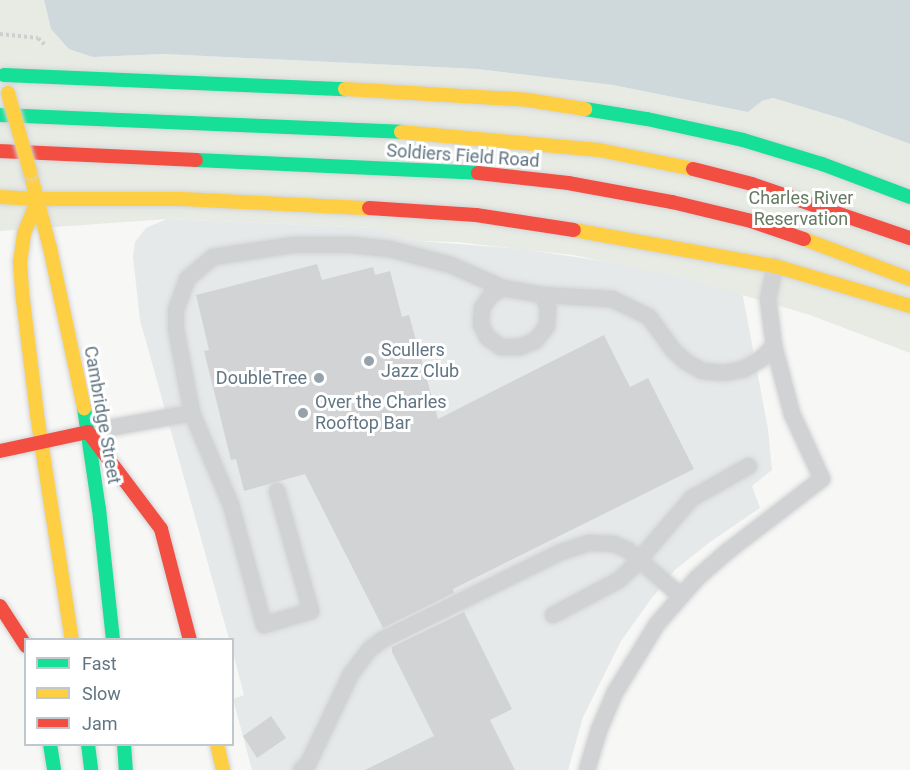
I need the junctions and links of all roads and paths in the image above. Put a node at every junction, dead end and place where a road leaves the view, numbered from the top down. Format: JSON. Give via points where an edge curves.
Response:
{"nodes":[{"id":1,"x":0,"y":34,"type":"edge"},
{"id":2,"x":38,"y":38,"type":"dead end"},
{"id":3,"x":1,"y":71,"type":"edge"},
{"id":4,"x":0,"y":115,"type":"edge"},
{"id":5,"x":0,"y":151,"type":"edge"},
{"id":6,"x":0,"y":197,"type":"edge"},
{"id":7,"x":910,"y":197,"type":"edge"},
{"id":8,"x":38,"y":199,"type":"junction"},
{"id":9,"x":910,"y":238,"type":"edge"},
{"id":10,"x":775,"y":266,"type":"junction"},
{"id":11,"x":910,"y":279,"type":"edge"},
{"id":12,"x":503,"y":288,"type":"junction"},
{"id":13,"x":543,"y":295,"type":"junction"},
{"id":14,"x":910,"y":306,"type":"edge"},
{"id":15,"x":774,"y":346,"type":"junction"},
{"id":16,"x":192,"y":413,"type":"junction"},
{"id":17,"x":88,"y":432,"type":"junction"},
{"id":18,"x":41,"y":442,"type":"junction"},
{"id":19,"x":0,"y":451,"type":"edge"},
{"id":20,"x":749,"y":465,"type":"dead end"},
{"id":21,"x":277,"y":491,"type":"dead end"},
{"id":22,"x":640,"y":559,"type":"junction"},
{"id":23,"x":681,"y":596,"type":"junction"},
{"id":24,"x":0,"y":606,"type":"edge"},
{"id":25,"x":553,"y":615,"type":"dead end"},
{"id":26,"x":72,"y":638,"type":"edge"},
{"id":27,"x":112,"y":638,"type":"edge"},
{"id":28,"x":190,"y":638,"type":"edge"},
{"id":29,"x":24,"y":642,"type":"edge"},
{"id":30,"x":50,"y":746,"type":"edge"},
{"id":31,"x":88,"y":746,"type":"edge"},
{"id":32,"x":124,"y":746,"type":"edge"},
{"id":33,"x":217,"y":746,"type":"edge"},
{"id":34,"x":54,"y":770,"type":"edge"},
{"id":35,"x":91,"y":770,"type":"edge"},
{"id":36,"x":126,"y":770,"type":"edge"},
{"id":37,"x":223,"y":770,"type":"edge"},
{"id":38,"x":301,"y":770,"type":"edge"},
{"id":39,"x":587,"y":770,"type":"edge"}],
"edges":[{"from":1,"to":2,"type":"path"},
{"from":3,"to":7,"type":"main road","via":[[528,100],[647,119],[743,140]]},
{"from":3,"to":8,"type":"main road","name":"Cambridge Street","bridge":true},
{"from":4,"to":9,"type":"main road","name":"Soldiers Field Road","via":[[441,134],[599,150],[752,184]]},
{"from":5,"to":11,"type":"main road","name":"Soldiers Field Road","via":[[465,172],[568,183],[751,221]]},
{"from":6,"to":8,"type":"main road"},
{"from":8,"to":10,"type":"main road","via":[[182,199],[449,212],[566,228]]},
{"from":8,"to":17,"type":"main road","name":"Cambridge Street"},
{"from":8,"to":18,"type":"main road","via":[[24,234],[20,262]]},
{"from":10,"to":14,"type":"main road"},
{"from":10,"to":15,"type":"lane","via":[[768,299]]},
{"from":12,"to":13,"type":"lane"},
{"from":12,"to":13,"type":"lane","via":[[491,295],[482,308],[481,324],[487,337],[501,346],[520,347],[535,341],[547,326],[548,309]]},
{"from":12,"to":16,"type":"lane","via":[[451,265],[390,249],[292,245],[213,257],[187,279],[176,310],[177,338]]},
{"from":13,"to":15,"type":"lane","via":[[603,297],[632,306],[649,317],[686,362],[702,371],[724,373],[744,369]]},
{"from":15,"to":23,"type":"lane","via":[[792,414],[822,479],[728,550]]},
{"from":16,"to":17,"type":"lane"},
{"from":16,"to":21,"type":"lane","via":[[231,504],[264,625],[311,611]]},
{"from":17,"to":18,"type":"main road"},
{"from":17,"to":27,"type":"main road","name":"Cambridge Street"},
{"from":17,"to":28,"type":"main road","via":[[161,529]]},
{"from":18,"to":19,"type":"main road"},
{"from":18,"to":26,"type":"main road"},
{"from":20,"to":22,"type":"lane","via":[[692,498]]},
{"from":22,"to":23,"type":"lane"},
{"from":22,"to":25,"type":"lane","via":[[612,584]]},
{"from":22,"to":38,"type":"lane","via":[[614,544],[577,546],[382,640],[351,674],[308,764]]},
{"from":23,"to":39,"type":"lane","via":[[625,674],[599,730]]},
{"from":24,"to":29,"type":"main road"},
{"from":30,"to":34,"type":"main road"},
{"from":31,"to":35,"type":"main road"},
{"from":32,"to":36,"type":"main road"},
{"from":33,"to":37,"type":"main road"}]}
